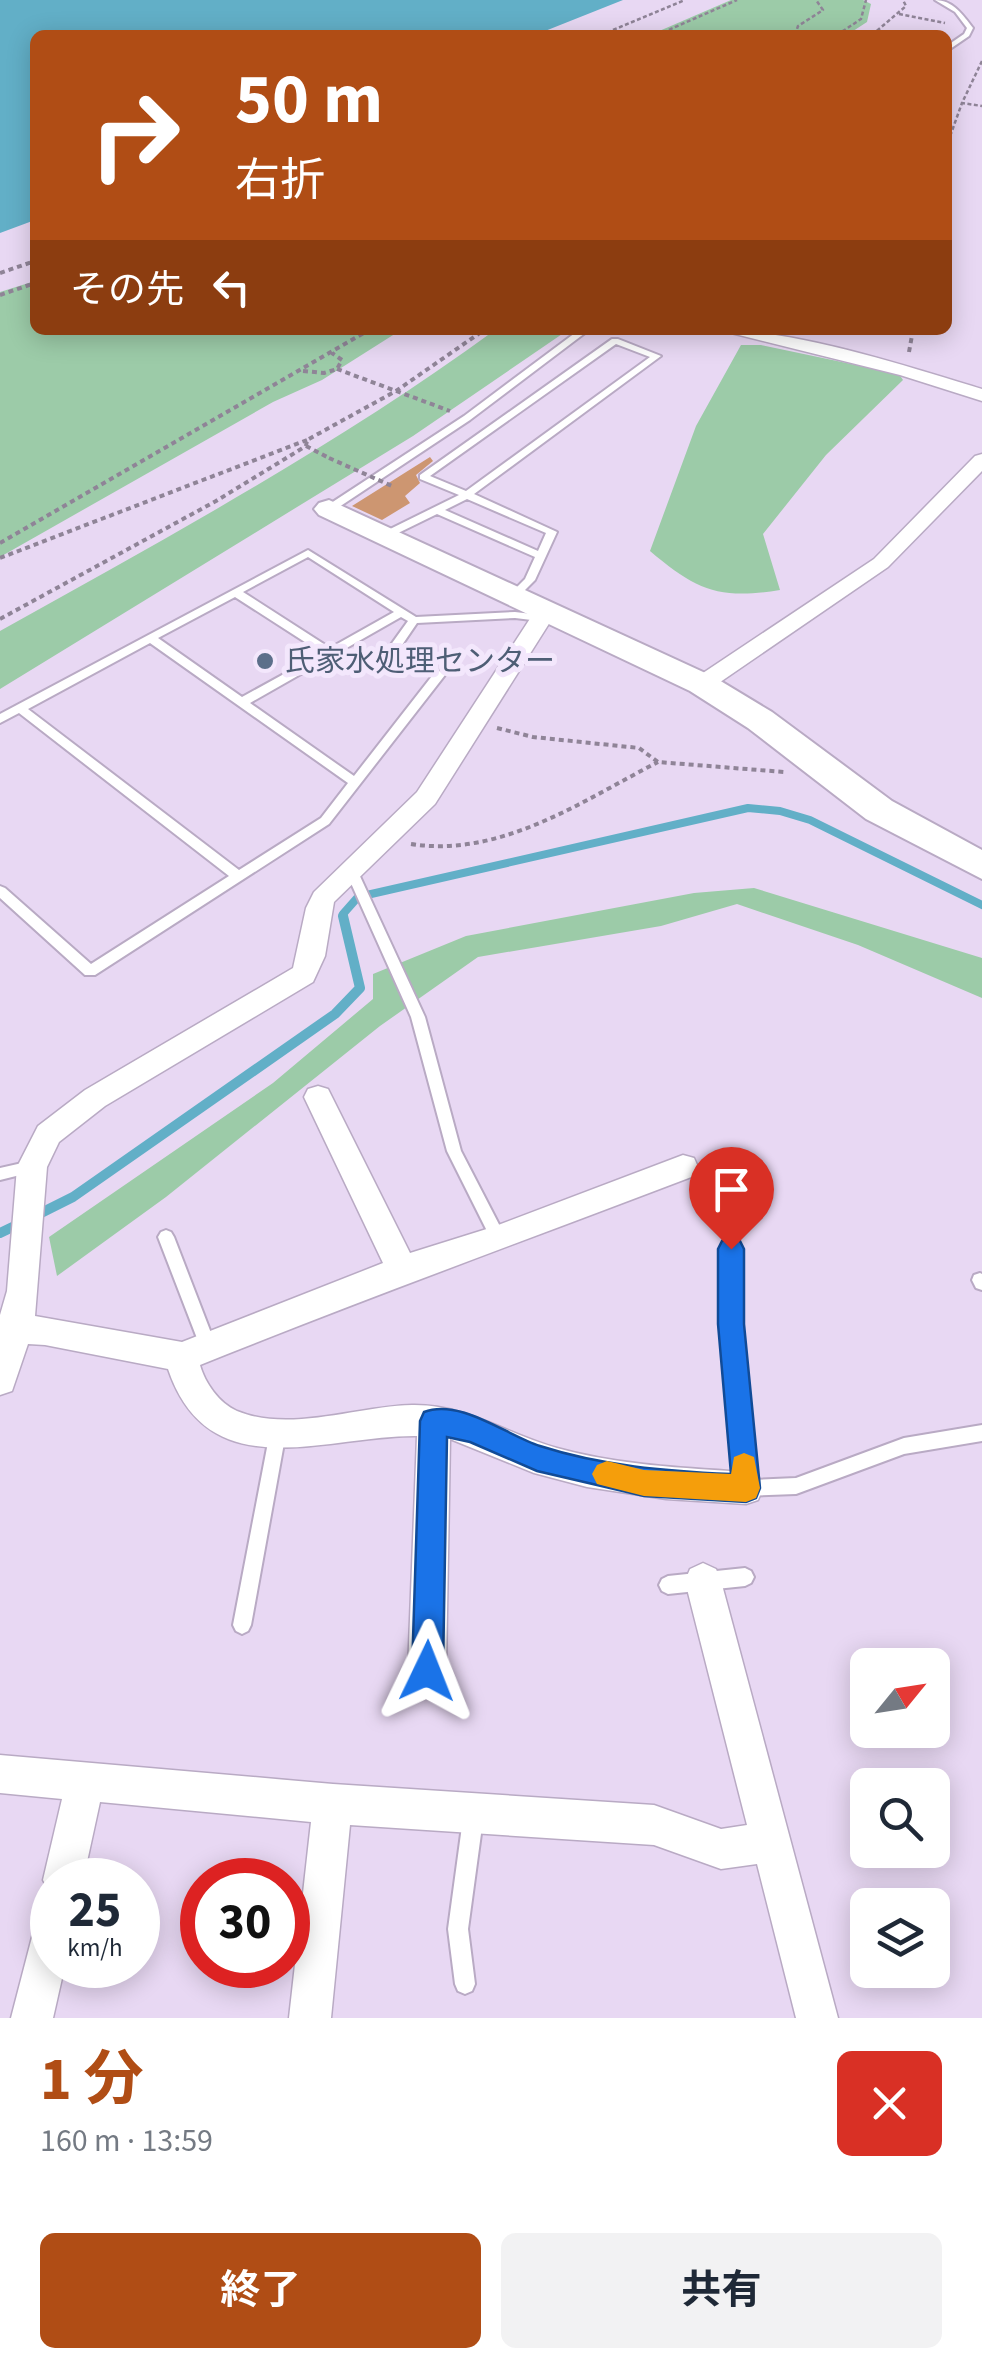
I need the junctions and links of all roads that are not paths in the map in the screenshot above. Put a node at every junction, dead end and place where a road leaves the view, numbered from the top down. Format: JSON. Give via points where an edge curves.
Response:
{"nodes":[{"id":1,"x":938,"y":0,"type":"edge"},
{"id":2,"x":952,"y":45,"type":"edge"},
{"id":3,"x":578,"y":335,"type":"edge"},
{"id":4,"x":750,"y":335,"type":"edge"},
{"id":5,"x":982,"y":395,"type":"edge"},
{"id":6,"x":982,"y":460,"type":"edge"},
{"id":7,"x":467,"y":495,"type":"junction"},
{"id":8,"x":329,"y":509,"type":"joint"},
{"id":9,"x":436,"y":510,"type":"junction"},
{"id":10,"x":386,"y":535,"type":"junction"},
{"id":11,"x":542,"y":556,"type":"junction"},
{"id":12,"x":235,"y":592,"type":"junction"},
{"id":13,"x":513,"y":596,"type":"junction"},
{"id":14,"x":543,"y":614,"type":"junction"},
{"id":15,"x":408,"y":616,"type":"junction"},
{"id":16,"x":150,"y":638,"type":"junction"},
{"id":17,"x":330,"y":653,"type":"junction"},
{"id":18,"x":702,"y":684,"type":"junction"},
{"id":19,"x":242,"y":703,"type":"junction"},
{"id":20,"x":20,"y":708,"type":"junction"},
{"id":21,"x":0,"y":719,"type":"edge"},
{"id":22,"x":355,"y":782,"type":"junction"},
{"id":23,"x":982,"y":866,"type":"edge"},
{"id":24,"x":238,"y":876,"type":"junction"},
{"id":25,"x":356,"y":878,"type":"junction"},
{"id":26,"x":0,"y":891,"type":"edge"},
{"id":27,"x":318,"y":1097,"type":"dead end"},
{"id":28,"x":683,"y":1168,"type":"dead end"},
{"id":29,"x":0,"y":1174,"type":"edge"},
{"id":30,"x":31,"y":1178,"type":"junction"},
{"id":31,"x":731,"y":1212,"type":"dead end"},
{"id":32,"x":166,"y":1236,"type":"dead end"},
{"id":33,"x":498,"y":1238,"type":"junction"},
{"id":34,"x":402,"y":1269,"type":"junction"},
{"id":35,"x":9,"y":1328,"type":"edge"},
{"id":36,"x":195,"y":1352,"type":"junction"},
{"id":37,"x":0,"y":1380,"type":"edge"},
{"id":38,"x":434,"y":1421,"type":"junction"},
{"id":39,"x":278,"y":1431,"type":"junction"},
{"id":40,"x":982,"y":1433,"type":"edge"},
{"id":41,"x":746,"y":1488,"type":"junction"},
{"id":42,"x":745,"y":1577,"type":"dead end"},
{"id":43,"x":686,"y":1583,"type":"joint"},
{"id":44,"x":242,"y":1626,"type":"dead end"},
{"id":45,"x":427,"y":1671,"type":"dead end"},
{"id":46,"x":0,"y":1774,"type":"edge"},
{"id":47,"x":85,"y":1783,"type":"junction"},
{"id":48,"x":334,"y":1804,"type":"junction"},
{"id":49,"x":474,"y":1813,"type":"junction"},
{"id":50,"x":770,"y":1842,"type":"junction"},
{"id":51,"x":68,"y":1858,"type":"edge"},
{"id":52,"x":465,"y":1984,"type":"dead end"},
{"id":53,"x":39,"y":1988,"type":"edge"},
{"id":54,"x":32,"y":2018,"type":"edge"},
{"id":55,"x":310,"y":2018,"type":"edge"},
{"id":56,"x":818,"y":2018,"type":"edge"}],
"edges":[{"from":1,"to":2,"type":"lane","via":[[970,28]]},
{"from":3,"to":8,"type":"lane"},
{"from":4,"to":5,"type":"street"},
{"from":6,"to":18,"type":"street","via":[[881,563]]},
{"from":7,"to":7,"type":"lane","via":[[423,477],[615,341],[657,356]]},
{"from":7,"to":9,"type":"lane"},
{"from":7,"to":11,"type":"lane","via":[[552,532]]},
{"from":8,"to":10,"type":"street"},
{"from":9,"to":10,"type":"lane"},
{"from":9,"to":11,"type":"lane"},
{"from":10,"to":13,"type":"street"},
{"from":11,"to":13,"type":"lane"},
{"from":12,"to":15,"type":"lane","via":[[308,553]]},
{"from":12,"to":16,"type":"lane"},
{"from":12,"to":17,"type":"lane"},
{"from":13,"to":14,"type":"street"},
{"from":14,"to":15,"type":"lane"},
{"from":14,"to":18,"type":"street"},
{"from":14,"to":25,"type":"street","via":[[426,798]]},
{"from":15,"to":17,"type":"lane"},
{"from":15,"to":22,"type":"lane","via":[[396,646],[439,675]]},
{"from":16,"to":19,"type":"lane"},
{"from":16,"to":20,"type":"lane"},
{"from":17,"to":19,"type":"lane"},
{"from":18,"to":23,"type":"street","via":[[879,810]]},
{"from":19,"to":22,"type":"lane"},
{"from":20,"to":21,"type":"lane"},
{"from":20,"to":24,"type":"lane"},
{"from":22,"to":24,"type":"lane","via":[[324,821]]},
{"from":24,"to":26,"type":"lane","via":[[90,971]]},
{"from":25,"to":30,"type":"street","via":[[323,898],[312,960],[302,975],[68,1116],[48,1134]]},
{"from":25,"to":33,"type":"lane","via":[[418,1017],[454,1151]]},
{"from":27,"to":34,"type":"street"},
{"from":28,"to":33,"type":"street"},
{"from":29,"to":30,"type":"lane"},
{"from":30,"to":35,"type":"street","via":[[26,1260]]},
{"from":31,"to":41,"type":"lane","via":[[731,1324]]},
{"from":32,"to":36,"type":"lane"},
{"from":33,"to":34,"type":"street"},
{"from":34,"to":36,"type":"street"},
{"from":35,"to":36,"type":"street"},
{"from":35,"to":37,"type":"street"},
{"from":36,"to":39,"type":"street","via":[[185,1378],[211,1411],[234,1426]]},
{"from":38,"to":39,"type":"street"},
{"from":38,"to":41,"type":"street","via":[[537,1458],[644,1483]]},
{"from":38,"to":45,"type":"street"},
{"from":39,"to":44,"type":"lane"},
{"from":40,"to":41,"type":"lane","via":[[886,1450],[796,1486]]},
{"from":42,"to":43,"type":"lane"},
{"from":43,"to":50,"type":"street"},
{"from":46,"to":47,"type":"street"},
{"from":47,"to":48,"type":"street"},
{"from":47,"to":51,"type":"street"},
{"from":48,"to":49,"type":"street"},
{"from":48,"to":55,"type":"street"},
{"from":49,"to":50,"type":"street","via":[[654,1825],[721,1849]]},
{"from":49,"to":52,"type":"lane","via":[[458,1929]]},
{"from":50,"to":56,"type":"street"},
{"from":53,"to":54,"type":"street"}]}
